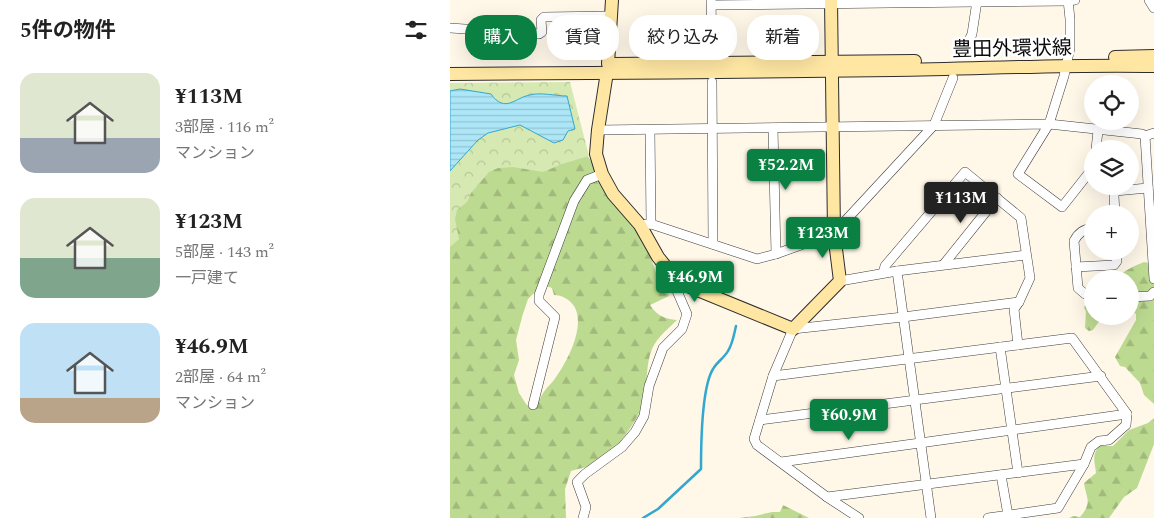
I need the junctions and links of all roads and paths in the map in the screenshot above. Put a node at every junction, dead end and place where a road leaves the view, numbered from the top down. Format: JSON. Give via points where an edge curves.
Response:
{"nodes":[{"id":1,"x":612,"y":0,"type":"edge"},
{"id":2,"x":1070,"y":0,"type":"edge"},
{"id":3,"x":1149,"y":0,"type":"edge"},
{"id":4,"x":977,"y":1,"type":"edge"},
{"id":5,"x":711,"y":2,"type":"edge"},
{"id":6,"x":831,"y":2,"type":"edge"},
{"id":7,"x":889,"y":2,"type":"edge"},
{"id":8,"x":773,"y":3,"type":"edge"},
{"id":9,"x":1154,"y":8,"type":"edge"},
{"id":10,"x":611,"y":15,"type":"edge"},
{"id":11,"x":711,"y":15,"type":"edge"},
{"id":12,"x":547,"y":17,"type":"edge"},
{"id":13,"x":450,"y":28,"type":"edge"},
{"id":14,"x":964,"y":51,"type":"dead end"},
{"id":15,"x":1154,"y":56,"type":"edge"},
{"id":16,"x":608,"y":60,"type":"edge"},
{"id":17,"x":1067,"y":62,"type":"junction"},
{"id":18,"x":450,"y":66,"type":"edge"},
{"id":19,"x":832,"y":66,"type":"junction"},
{"id":20,"x":1154,"y":66,"type":"edge"},
{"id":21,"x":608,"y":68,"type":"junction"},
{"id":22,"x":450,"y":74,"type":"edge"},
{"id":23,"x":953,"y":78,"type":"dead end"},
{"id":24,"x":712,"y":82,"type":"dead end"},
{"id":25,"x":1049,"y":124,"type":"junction"},
{"id":26,"x":833,"y":126,"type":"junction"},
{"id":27,"x":934,"y":126,"type":"junction"},
{"id":28,"x":773,"y":128,"type":"junction"},
{"id":29,"x":598,"y":130,"type":"junction"},
{"id":30,"x":650,"y":130,"type":"junction"},
{"id":31,"x":713,"y":130,"type":"junction"},
{"id":32,"x":1098,"y":131,"type":"junction"},
{"id":33,"x":1150,"y":134,"type":"edge"},
{"id":34,"x":1097,"y":140,"type":"edge"},
{"id":35,"x":602,"y":174,"type":"junction"},
{"id":36,"x":1084,"y":179,"type":"edge"},
{"id":37,"x":1148,"y":188,"type":"junction"},
{"id":38,"x":997,"y":198,"type":"junction"},
{"id":39,"x":1114,"y":205,"type":"edge"},
{"id":40,"x":645,"y":225,"type":"junction"},
{"id":41,"x":1084,"y":231,"type":"edge"},
{"id":42,"x":834,"y":233,"type":"junction"},
{"id":43,"x":713,"y":244,"type":"junction"},
{"id":44,"x":776,"y":254,"type":"junction"},
{"id":45,"x":1026,"y":255,"type":"junction"},
{"id":46,"x":1117,"y":260,"type":"edge"},
{"id":47,"x":944,"y":264,"type":"junction"},
{"id":48,"x":1076,"y":267,"type":"junction"},
{"id":49,"x":897,"y":271,"type":"junction"},
{"id":50,"x":883,"y":273,"type":"junction"},
{"id":51,"x":1154,"y":279,"type":"edge"},
{"id":52,"x":840,"y":281,"type":"junction"},
{"id":53,"x":678,"y":282,"type":"junction"},
{"id":54,"x":1154,"y":292,"type":"edge"},
{"id":55,"x":1084,"y":293,"type":"edge"},
{"id":56,"x":1139,"y":297,"type":"edge"},
{"id":57,"x":1019,"y":302,"type":"junction"},
{"id":58,"x":903,"y":317,"type":"junction"},
{"id":59,"x":793,"y":329,"type":"junction"},
{"id":60,"x":1018,"y":345,"type":"junction"},
{"id":61,"x":1000,"y":347,"type":"junction"},
{"id":62,"x":908,"y":360,"type":"junction"},
{"id":63,"x":773,"y":376,"type":"junction"},
{"id":64,"x":1101,"y":376,"type":"junction"},
{"id":65,"x":1006,"y":389,"type":"junction"},
{"id":66,"x":914,"y":402,"type":"junction"},
{"id":67,"x":533,"y":405,"type":"dead end"},
{"id":68,"x":1127,"y":414,"type":"junction"},
{"id":69,"x":760,"y":420,"type":"junction"},
{"id":70,"x":1012,"y":430,"type":"junction"},
{"id":71,"x":920,"y":444,"type":"junction"},
{"id":72,"x":781,"y":462,"type":"junction"},
{"id":73,"x":1084,"y":464,"type":"junction"},
{"id":74,"x":1018,"y":473,"type":"junction"},
{"id":75,"x":1001,"y":475,"type":"junction"},
{"id":76,"x":926,"y":485,"type":"junction"},
{"id":77,"x":827,"y":497,"type":"junction"},
{"id":78,"x":1008,"y":515,"type":"junction"},
{"id":79,"x":583,"y":518,"type":"edge"},
{"id":80,"x":859,"y":518,"type":"edge"},
{"id":81,"x":931,"y":518,"type":"edge"},
{"id":82,"x":988,"y":518,"type":"edge"}],
"edges":[{"from":1,"to":10,"type":"street"},
{"from":2,"to":4,"type":"street"},
{"from":2,"to":17,"type":"street"},
{"from":3,"to":9,"type":"street"},
{"from":4,"to":7,"type":"street"},
{"from":4,"to":14,"type":"street","via":[[972,34]]},
{"from":5,"to":8,"type":"street"},
{"from":5,"to":11,"type":"street"},
{"from":6,"to":7,"type":"street"},
{"from":6,"to":8,"type":"street"},
{"from":6,"to":19,"type":"street"},
{"from":12,"to":13,"type":"street","via":[[541,20],[542,32],[539,34]]},
{"from":15,"to":17,"type":"street","name":"豊田外環状線"},
{"from":16,"to":21,"type":"street"},
{"from":17,"to":19,"type":"street","name":"豊田外環状線"},
{"from":17,"to":20,"type":"street","name":"豊田外環状線"},
{"from":17,"to":25,"type":"street"},
{"from":18,"to":21,"type":"street","name":"豊田外環状線"},
{"from":19,"to":21,"type":"street","name":"豊田外環状線"},
{"from":19,"to":26,"type":"street"},
{"from":21,"to":22,"type":"street","name":"豊田外環状線"},
{"from":21,"to":29,"type":"street"},
{"from":23,"to":27,"type":"street"},
{"from":24,"to":31,"type":"street"},
{"from":25,"to":27,"type":"street"},
{"from":25,"to":32,"type":"street"},
{"from":25,"to":36,"type":"street","via":[[1018,174],[1062,207]]},
{"from":26,"to":27,"type":"street"},
{"from":26,"to":28,"type":"street"},
{"from":26,"to":42,"type":"street"},
{"from":27,"to":42,"type":"street"},
{"from":28,"to":31,"type":"street"},
{"from":28,"to":44,"type":"street"},
{"from":29,"to":30,"type":"street"},
{"from":29,"to":35,"type":"street","via":[[596,154]]},
{"from":30,"to":31,"type":"street"},
{"from":30,"to":40,"type":"street"},
{"from":31,"to":43,"type":"street"},
{"from":32,"to":33,"type":"street"},
{"from":32,"to":34,"type":"street"},
{"from":33,"to":37,"type":"street"},
{"from":35,"to":40,"type":"street","via":[[613,194]]},
{"from":35,"to":67,"type":"street","via":[[587,180],[574,201],[539,294],[539,301],[555,316]]},
{"from":37,"to":39,"type":"street","via":[[1115,191]]},
{"from":37,"to":51,"type":"street"},
{"from":38,"to":45,"type":"street","via":[[1021,218]]},
{"from":38,"to":47,"type":"street"},
{"from":38,"to":50,"type":"street","via":[[965,172],[885,266]]},
{"from":40,"to":43,"type":"street"},
{"from":40,"to":53,"type":"street","via":[[658,257]]},
{"from":41,"to":48,"type":"street","via":[[1074,241]]},
{"from":42,"to":44,"type":"street"},
{"from":42,"to":52,"type":"street"},
{"from":43,"to":44,"type":"street","via":[[757,259]]},
{"from":45,"to":47,"type":"street"},
{"from":45,"to":57,"type":"street","via":[[1030,278]]},
{"from":46,"to":48,"type":"street","via":[[1114,265]]},
{"from":47,"to":49,"type":"street"},
{"from":48,"to":55,"type":"street","via":[[1078,288]]},
{"from":49,"to":50,"type":"street"},
{"from":49,"to":58,"type":"street"},
{"from":50,"to":52,"type":"street"},
{"from":52,"to":59,"type":"street"},
{"from":53,"to":59,"type":"street"},
{"from":53,"to":79,"type":"street","via":[[674,284],[687,314],[682,330],[663,348],[649,386],[644,416],[635,432],[622,447],[577,482],[586,507]]},
{"from":54,"to":56,"type":"street"},
{"from":57,"to":58,"type":"street"},
{"from":57,"to":60,"type":"street","via":[[1014,309]]},
{"from":58,"to":59,"type":"street"},
{"from":58,"to":62,"type":"street"},
{"from":59,"to":63,"type":"street"},
{"from":60,"to":61,"type":"street"},
{"from":60,"to":64,"type":"street","via":[[1072,338]]},
{"from":61,"to":62,"type":"street"},
{"from":61,"to":65,"type":"street"},
{"from":62,"to":63,"type":"street"},
{"from":62,"to":66,"type":"street"},
{"from":63,"to":69,"type":"street"},
{"from":64,"to":65,"type":"street"},
{"from":64,"to":68,"type":"street"},
{"from":65,"to":66,"type":"street"},
{"from":65,"to":70,"type":"street"},
{"from":66,"to":69,"type":"street"},
{"from":66,"to":71,"type":"street"},
{"from":68,"to":70,"type":"street"},
{"from":68,"to":73,"type":"street","via":[[1126,425],[1109,440],[1098,441],[1091,447]]},
{"from":69,"to":72,"type":"street","via":[[754,439],[757,445]]},
{"from":70,"to":71,"type":"street"},
{"from":70,"to":74,"type":"street"},
{"from":71,"to":72,"type":"street"},
{"from":71,"to":76,"type":"street"},
{"from":72,"to":77,"type":"street"},
{"from":73,"to":74,"type":"street"},
{"from":73,"to":78,"type":"street","via":[[1058,508]]},
{"from":74,"to":75,"type":"street"},
{"from":75,"to":76,"type":"street"},
{"from":75,"to":78,"type":"street"},
{"from":76,"to":77,"type":"street"},
{"from":76,"to":81,"type":"street"},
{"from":77,"to":80,"type":"street"},
{"from":78,"to":82,"type":"street"}]}
